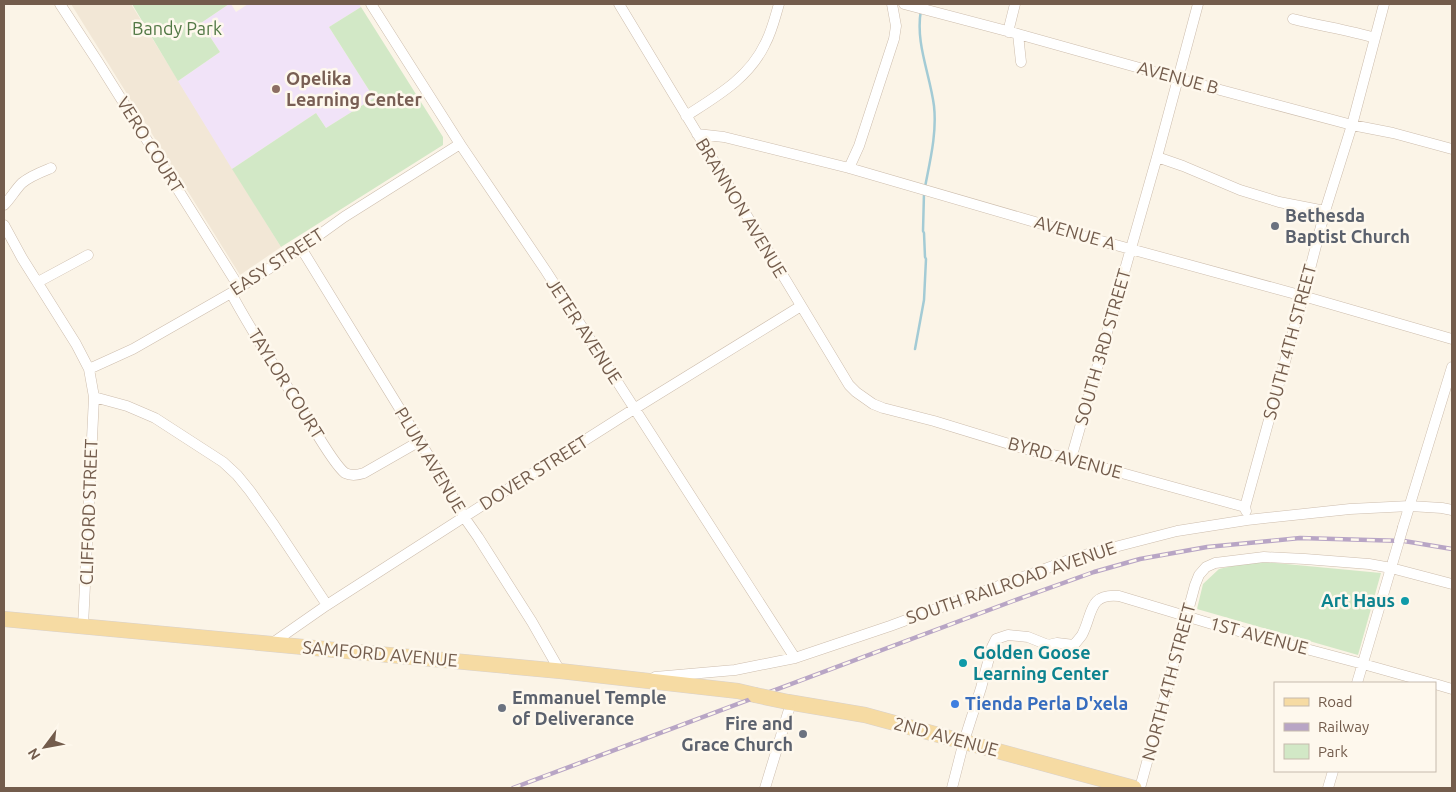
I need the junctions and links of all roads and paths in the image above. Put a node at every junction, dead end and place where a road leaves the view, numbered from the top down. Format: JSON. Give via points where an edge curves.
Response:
{"nodes":[{"id":1,"x":60,"y":4,"type":"edge"},
{"id":2,"x":371,"y":4,"type":"edge"},
{"id":3,"x":619,"y":4,"type":"edge"},
{"id":4,"x":779,"y":4,"type":"edge"},
{"id":5,"x":892,"y":4,"type":"edge"},
{"id":6,"x":905,"y":4,"type":"edge"},
{"id":7,"x":1016,"y":4,"type":"edge"},
{"id":8,"x":1198,"y":4,"type":"edge"},
{"id":9,"x":1384,"y":4,"type":"edge"},
{"id":10,"x":1293,"y":19,"type":"dead end"},
{"id":11,"x":896,"y":26,"type":"junction"},
{"id":12,"x":1013,"y":33,"type":"junction"},
{"id":13,"x":1375,"y":38,"type":"junction"},
{"id":14,"x":1021,"y":62,"type":"dead end"},
{"id":15,"x":1179,"y":79,"type":"junction"},
{"id":16,"x":686,"y":116,"type":"junction"},
{"id":17,"x":1352,"y":125,"type":"junction"},
{"id":18,"x":697,"y":134,"type":"junction"},
{"id":19,"x":460,"y":144,"type":"junction"},
{"id":20,"x":1452,"y":150,"type":"edge"},
{"id":21,"x":1157,"y":157,"type":"junction"},
{"id":22,"x":51,"y":168,"type":"dead end"},
{"id":23,"x":849,"y":168,"type":"junction"},
{"id":24,"x":4,"y":205,"type":"edge"},
{"id":25,"x":1325,"y":210,"type":"junction"},
{"id":26,"x":4,"y":225,"type":"edge"},
{"id":27,"x":301,"y":248,"type":"junction"},
{"id":28,"x":1131,"y":248,"type":"junction"},
{"id":29,"x":88,"y":255,"type":"dead end"},
{"id":30,"x":38,"y":282,"type":"junction"},
{"id":31,"x":235,"y":290,"type":"junction"},
{"id":32,"x":1303,"y":296,"type":"junction"},
{"id":33,"x":801,"y":306,"type":"junction"},
{"id":34,"x":1452,"y":339,"type":"edge"},
{"id":35,"x":1452,"y":367,"type":"edge"},
{"id":36,"x":89,"y":369,"type":"junction"},
{"id":37,"x":94,"y":397,"type":"junction"},
{"id":38,"x":873,"y":404,"type":"joint"},
{"id":39,"x":634,"y":409,"type":"junction"},
{"id":40,"x":420,"y":441,"type":"junction"},
{"id":41,"x":1071,"y":459,"type":"junction"},
{"id":42,"x":1410,"y":506,"type":"junction"},
{"id":43,"x":1245,"y":507,"type":"junction"},
{"id":44,"x":1452,"y":510,"type":"edge"},
{"id":45,"x":464,"y":517,"type":"junction"},
{"id":46,"x":1247,"y":520,"type":"junction"},
{"id":47,"x":1391,"y":565,"type":"junction"},
{"id":48,"x":1452,"y":584,"type":"edge"},
{"id":49,"x":327,"y":605,"type":"junction"},
{"id":50,"x":1186,"y":616,"type":"junction"},
{"id":51,"x":4,"y":619,"type":"edge"},
{"id":52,"x":83,"y":626,"type":"junction"},
{"id":53,"x":271,"y":644,"type":"junction"},
{"id":54,"x":795,"y":658,"type":"junction"},
{"id":55,"x":1363,"y":664,"type":"junction"},
{"id":56,"x":560,"y":671,"type":"junction"},
{"id":57,"x":634,"y":679,"type":"junction"},
{"id":58,"x":1357,"y":682,"type":"edge"},
{"id":59,"x":1427,"y":682,"type":"edge"},
{"id":60,"x":1436,"y":684,"type":"edge"},
{"id":61,"x":1452,"y":690,"type":"edge"},
{"id":62,"x":755,"y":695,"type":"joint"},
{"id":63,"x":790,"y":702,"type":"junction"},
{"id":64,"x":964,"y":741,"type":"junction"},
{"id":65,"x":1333,"y":772,"type":"edge"},
{"id":66,"x":765,"y":788,"type":"edge"},
{"id":67,"x":952,"y":788,"type":"edge"},
{"id":68,"x":1134,"y":788,"type":"edge"},
{"id":69,"x":1140,"y":788,"type":"edge"},
{"id":70,"x":1328,"y":788,"type":"edge"}],
"edges":[{"from":1,"to":31,"type":"street","name":"VERO COURT"},
{"from":2,"to":19,"type":"street","name":"JETER AVENUE"},
{"from":3,"to":16,"type":"street","name":"BRANNON AVENUE"},
{"from":4,"to":16,"type":"street","via":[[765,44],[742,77]]},
{"from":5,"to":11,"type":"street"},
{"from":6,"to":11,"type":"street"},
{"from":6,"to":12,"type":"street","name":"AVENUE B"},
{"from":7,"to":12,"type":"street"},
{"from":8,"to":15,"type":"street","name":"SOUTH 3RD STREET"},
{"from":9,"to":13,"type":"street","name":"SOUTH 4TH STREET"},
{"from":10,"to":13,"type":"street"},
{"from":11,"to":23,"type":"street","via":[[891,50]]},
{"from":12,"to":14,"type":"street"},
{"from":12,"to":15,"type":"street","name":"AVENUE B"},
{"from":13,"to":17,"type":"street","name":"SOUTH 4TH STREET"},
{"from":15,"to":17,"type":"street","name":"AVENUE B"},
{"from":15,"to":21,"type":"street","name":"SOUTH 3RD STREET"},
{"from":16,"to":18,"type":"street","name":"BRANNON AVENUE"},
{"from":17,"to":20,"type":"street","name":"AVENUE B"},
{"from":17,"to":25,"type":"street","name":"SOUTH 4TH STREET"},
{"from":18,"to":23,"type":"street","name":"AVENUE A","via":[[724,137]]},
{"from":18,"to":33,"type":"street","name":"BRANNON AVENUE"},
{"from":19,"to":27,"type":"street","name":"EASY STREET"},
{"from":19,"to":39,"type":"street","name":"JETER AVENUE"},
{"from":21,"to":25,"type":"street","via":[[1240,190],[1279,202]]},
{"from":21,"to":28,"type":"street","name":"SOUTH 3RD STREET"},
{"from":22,"to":24,"type":"street","via":[[23,182]]},
{"from":23,"to":28,"type":"street","name":"AVENUE A"},
{"from":25,"to":32,"type":"street","name":"SOUTH 4TH STREET"},
{"from":26,"to":30,"type":"street","name":"CLIFFORD STREET"},
{"from":27,"to":31,"type":"street","name":"EASY STREET"},
{"from":27,"to":40,"type":"street","name":"PLUM AVENUE"},
{"from":28,"to":32,"type":"street","name":"AVENUE A"},
{"from":28,"to":41,"type":"street","name":"SOUTH 3RD STREET"},
{"from":29,"to":30,"type":"street"},
{"from":30,"to":36,"type":"street","name":"CLIFFORD STREET"},
{"from":31,"to":36,"type":"street","name":"EASY STREET"},
{"from":31,"to":40,"type":"street","name":"TAYLOR COURT","via":[[245,320],[345,473],[364,473]]},
{"from":32,"to":34,"type":"street","name":"AVENUE A"},
{"from":32,"to":43,"type":"street","name":"SOUTH 4TH STREET"},
{"from":33,"to":38,"type":"street","name":"BRANNON AVENUE","via":[[849,385]]},
{"from":33,"to":39,"type":"street","name":"DOVER STREET"},
{"from":35,"to":42,"type":"street"},
{"from":36,"to":37,"type":"street","name":"CLIFFORD STREET"},
{"from":37,"to":49,"type":"street","via":[[155,418],[222,462],[250,491]]},
{"from":37,"to":52,"type":"street","name":"CLIFFORD STREET"},
{"from":38,"to":41,"type":"street","name":"BYRD AVENUE","via":[[1029,450]]},
{"from":39,"to":45,"type":"street","name":"DOVER STREET"},
{"from":39,"to":54,"type":"street","name":"JETER AVENUE"},
{"from":40,"to":45,"type":"street","name":"PLUM AVENUE"},
{"from":41,"to":43,"type":"street","name":"BYRD AVENUE"},
{"from":42,"to":44,"type":"street","name":"SOUTH RAILROAD AVENUE"},
{"from":42,"to":46,"type":"street","name":"SOUTH RAILROAD AVENUE"},
{"from":42,"to":47,"type":"street","bridge":true},
{"from":43,"to":46,"type":"street"},
{"from":45,"to":49,"type":"street","name":"DOVER STREET"},
{"from":45,"to":56,"type":"street","name":"PLUM AVENUE"},
{"from":46,"to":54,"type":"street","name":"SOUTH RAILROAD AVENUE","via":[[1177,531],[1080,556]]},
{"from":47,"to":48,"type":"street"},
{"from":47,"to":50,"type":"street","name":"NORTH 4TH STREET","via":[[1264,557],[1215,563],[1199,575]]},
{"from":47,"to":55,"type":"street"},
{"from":49,"to":53,"type":"street","name":"DOVER STREET"},
{"from":50,"to":55,"type":"street","name":"1ST AVENUE"},
{"from":50,"to":64,"type":"street","name":"1ST AVENUE","via":[[1109,595],[1099,598],[1092,606],[1082,636],[1074,644],[1048,645],[1008,634],[996,639]]},
{"from":50,"to":69,"type":"street","name":"NORTH 4TH STREET"},
{"from":51,"to":52,"type":"main road","name":"SAMFORD AVENUE"},
{"from":52,"to":53,"type":"main road","name":"SAMFORD AVENUE"},
{"from":53,"to":56,"type":"main road","name":"SAMFORD AVENUE"},
{"from":54,"to":57,"type":"street","name":"SOUTH RAILROAD AVENUE","via":[[735,670]]},
{"from":55,"to":58,"type":"street"},
{"from":55,"to":59,"type":"street","name":"1ST AVENUE"},
{"from":56,"to":57,"type":"main road","name":"SAMFORD AVENUE"},
{"from":57,"to":62,"type":"main road","name":"SAMFORD AVENUE"},
{"from":60,"to":61,"type":"street"},
{"from":62,"to":63,"type":"main road","name":"2ND AVENUE","bridge":true},
{"from":63,"to":64,"type":"main road","name":"2ND AVENUE","via":[[865,715]]},
{"from":63,"to":66,"type":"street"},
{"from":64,"to":67,"type":"street"},
{"from":64,"to":68,"type":"main road","name":"2ND AVENUE"},
{"from":65,"to":70,"type":"street"}]}
